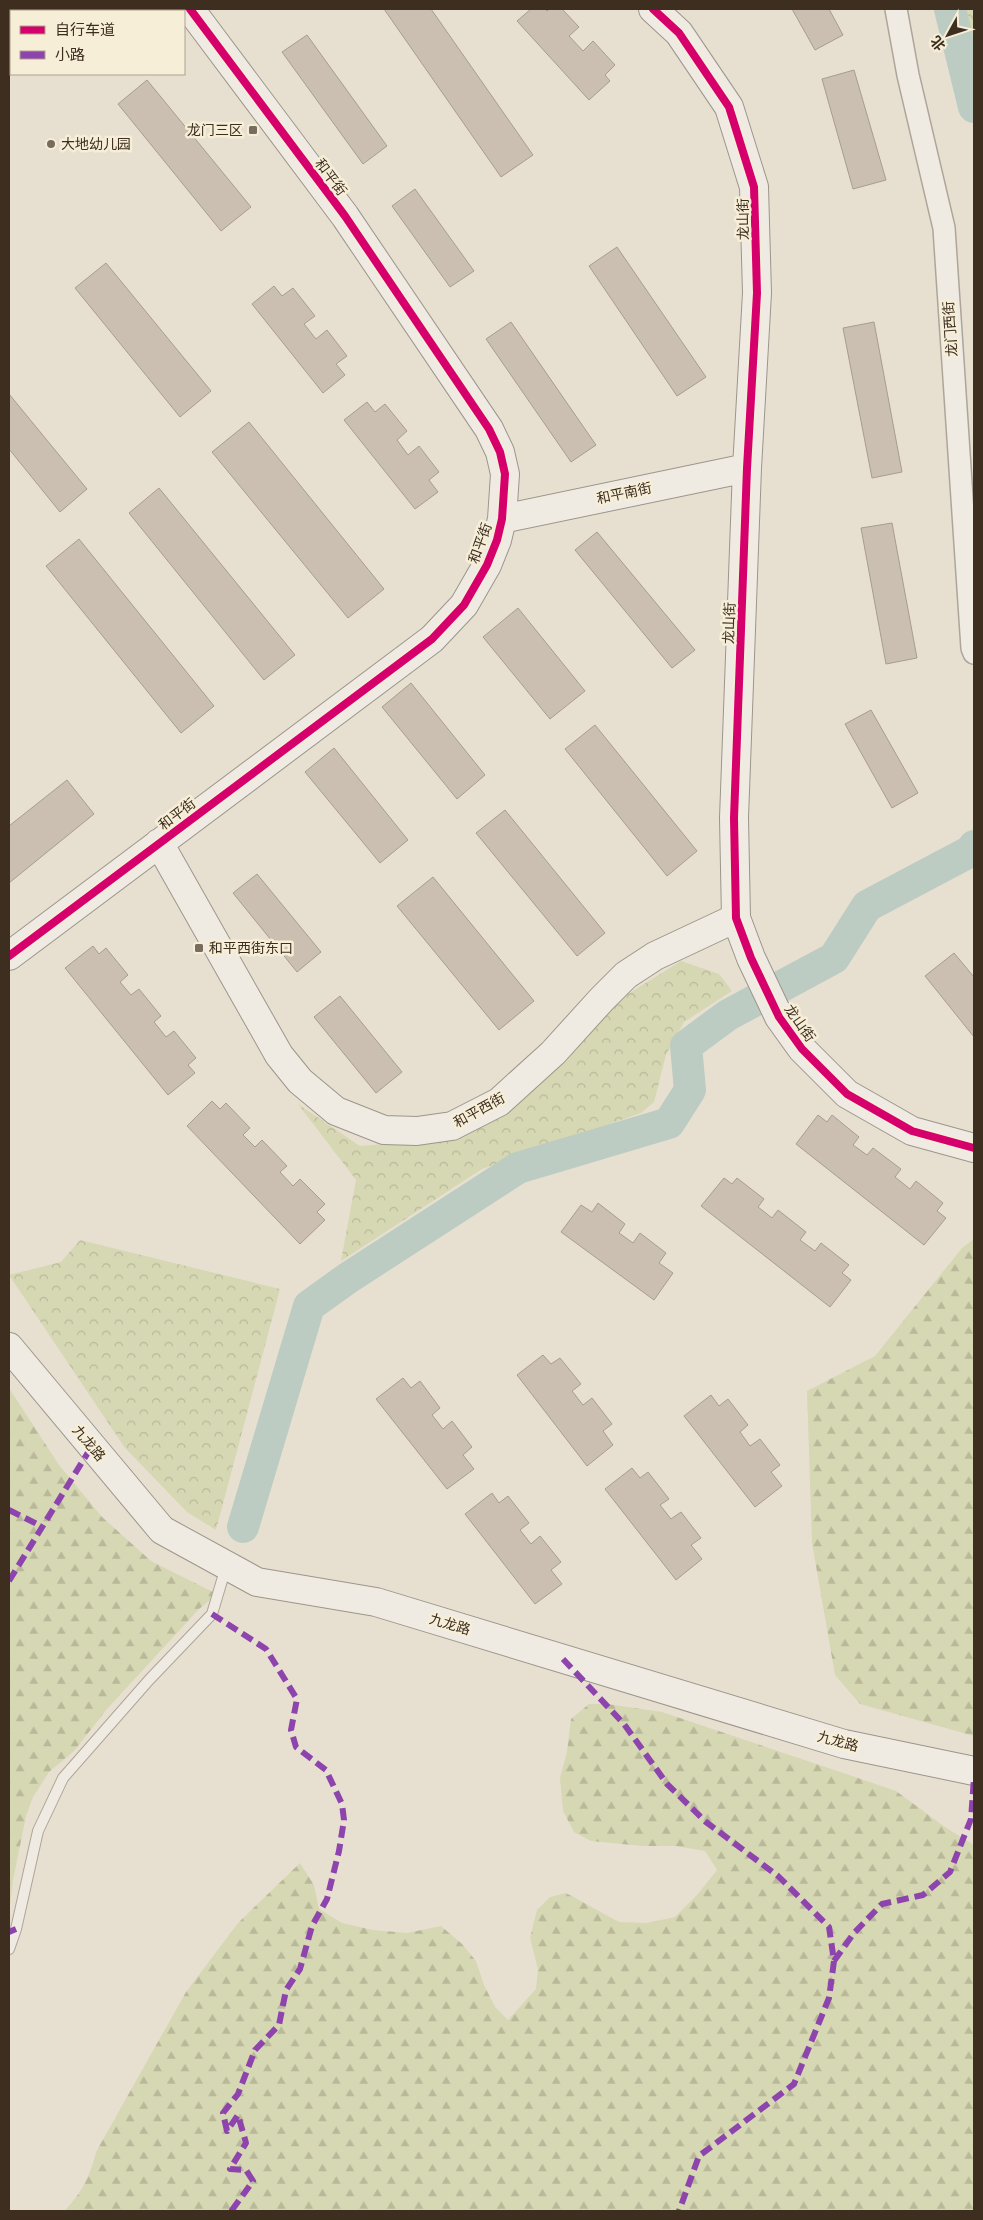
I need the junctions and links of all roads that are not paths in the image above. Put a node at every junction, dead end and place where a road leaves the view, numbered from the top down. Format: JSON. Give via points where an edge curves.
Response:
{"nodes":[{"id":1,"x":190,"y":9,"type":"edge"},
{"id":2,"x":653,"y":9,"type":"edge"},
{"id":3,"x":896,"y":9,"type":"edge"},
{"id":4,"x":747,"y":468,"type":"junction"},
{"id":5,"x":502,"y":519,"type":"junction"},
{"id":6,"x":974,"y":653,"type":"edge"},
{"id":7,"x":159,"y":843,"type":"junction"},
{"id":8,"x":736,"y":918,"type":"junction"},
{"id":9,"x":9,"y":956,"type":"edge"},
{"id":10,"x":974,"y":1148,"type":"edge"},
{"id":11,"x":9,"y":1347,"type":"edge"},
{"id":12,"x":227,"y":1566,"type":"junction"},
{"id":13,"x":974,"y":1771,"type":"edge"},
{"id":14,"x":9,"y":1949,"type":"edge"}],
"edges":[{"from":1,"to":5,"type":"street","name":"和平街","via":[[345,216],[489,429],[500,452],[505,474]]},
{"from":2,"to":4,"type":"street","name":"龙山街","via":[[680,33],[729,107],[754,186],[757,293]]},
{"from":3,"to":6,"type":"street","name":"龙门西街","via":[[944,228]]},
{"from":4,"to":5,"type":"street","name":"和平南街"},
{"from":4,"to":8,"type":"street","name":"龙山街","via":[[734,827]]},
{"from":5,"to":7,"type":"street","name":"和平街","via":[[487,565],[464,605],[432,638]]},
{"from":7,"to":8,"type":"street","name":"和平西街","via":[[279,1055],[300,1081],[336,1111],[384,1130],[417,1131],[452,1126],[499,1102],[553,1053],[626,975],[655,956]]},
{"from":7,"to":9,"type":"street","name":"和平街"},
{"from":8,"to":10,"type":"street","name":"龙山街","via":[[779,1016],[802,1049],[848,1094],[912,1131]]},
{"from":11,"to":12,"type":"street","name":"九龙路","via":[[162,1530]]},
{"from":12,"to":13,"type":"street","name":"九龙路","via":[[257,1582],[376,1602],[844,1744]]},
{"from":12,"to":14,"type":"lane","via":[[212,1614],[63,1778],[38,1831]]}]}
